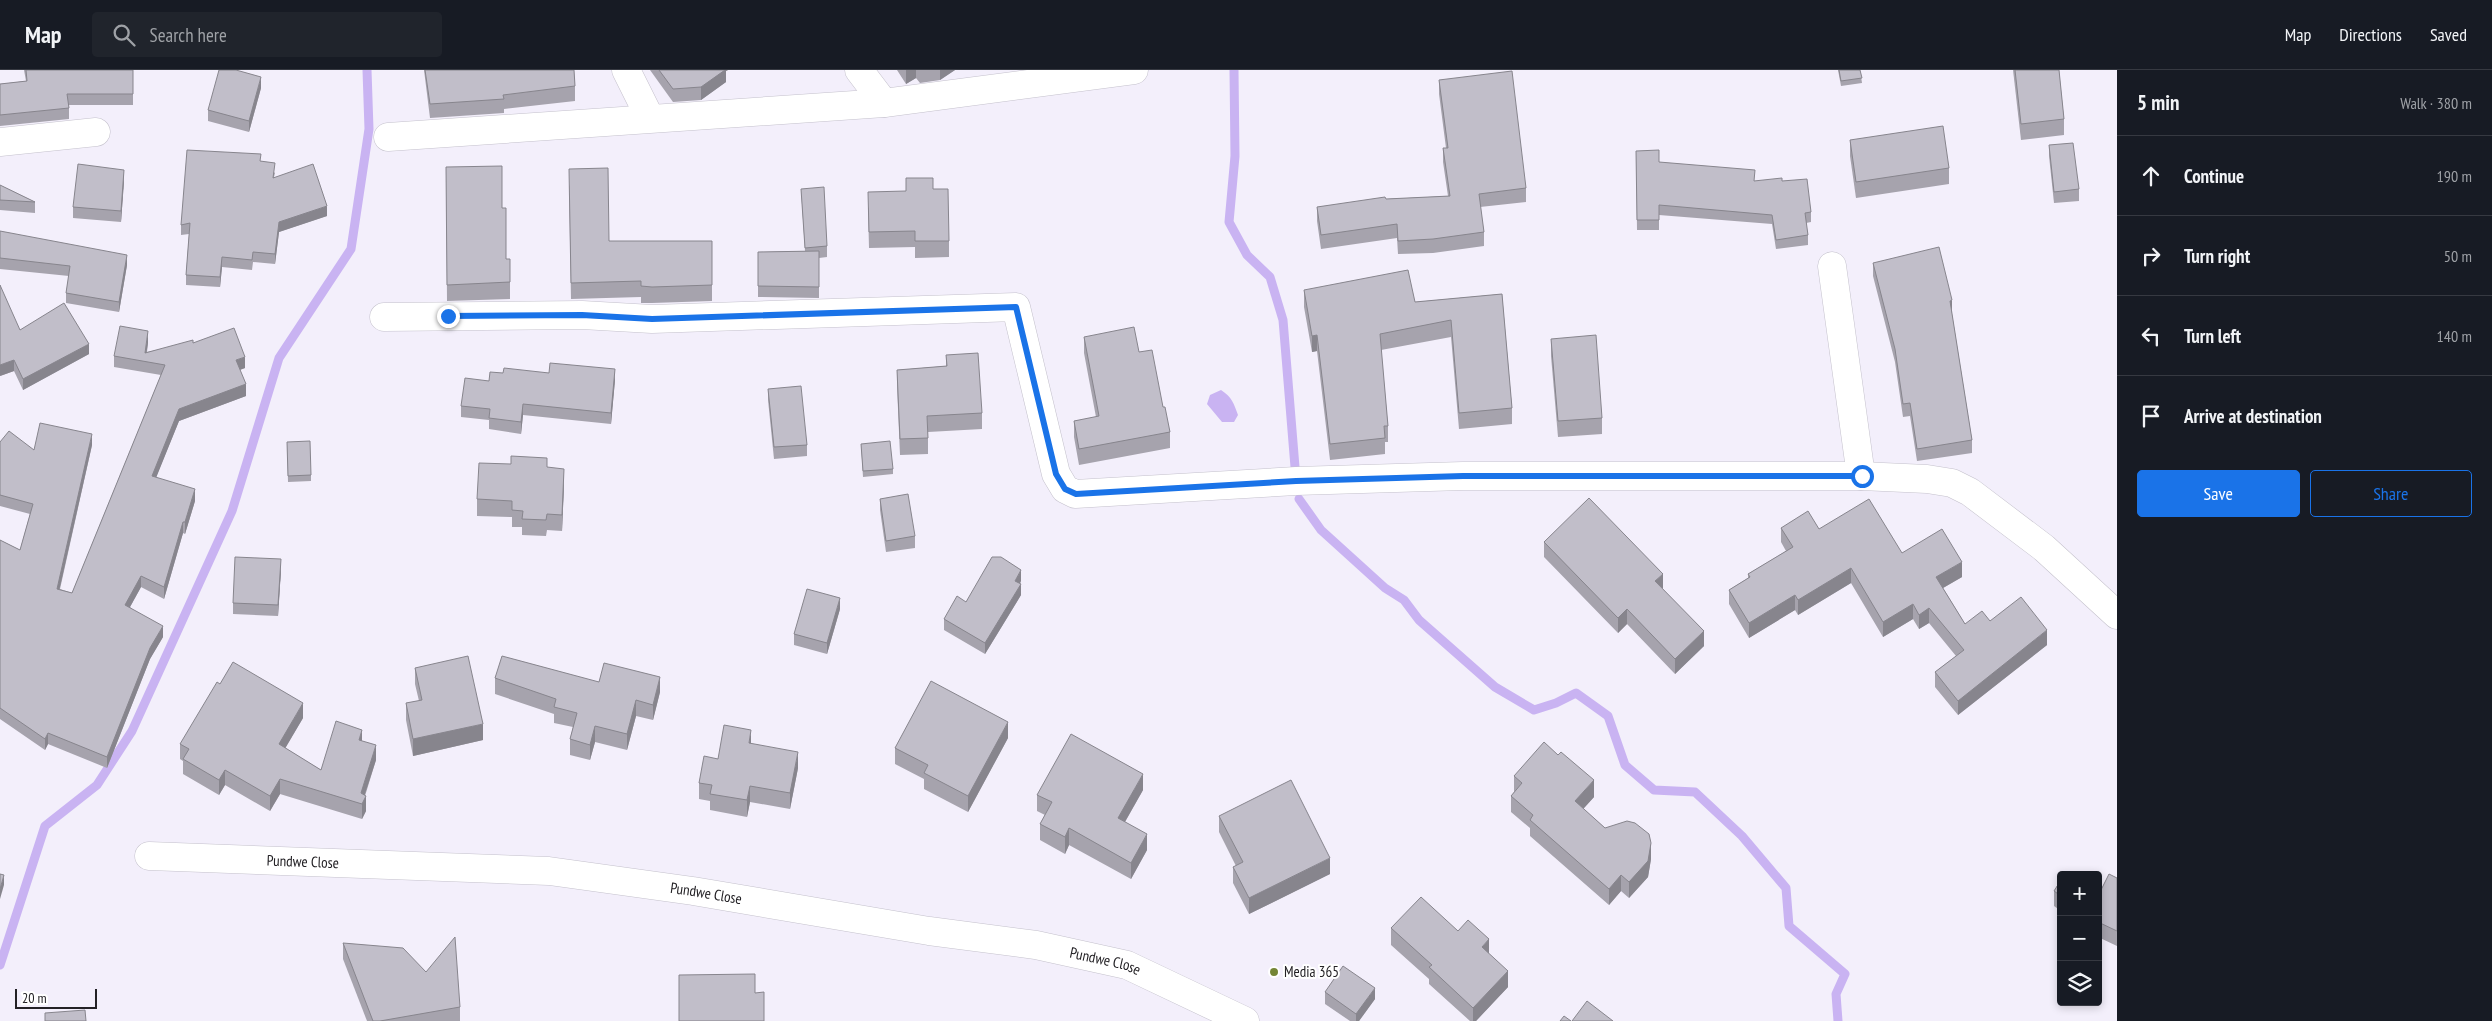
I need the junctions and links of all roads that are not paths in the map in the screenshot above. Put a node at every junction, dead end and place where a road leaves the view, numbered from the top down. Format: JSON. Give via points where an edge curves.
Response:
{"nodes":[{"id":1,"x":626,"y":70,"type":"edge"},
{"id":2,"x":860,"y":70,"type":"edge"},
{"id":3,"x":1134,"y":70,"type":"edge"},
{"id":4,"x":1099,"y":72,"type":"edge"},
{"id":5,"x":884,"y":103,"type":"junction"},
{"id":6,"x":650,"y":118,"type":"junction"},
{"id":7,"x":96,"y":132,"type":"dead end"},
{"id":8,"x":388,"y":136,"type":"dead end"},
{"id":9,"x":0,"y":142,"type":"edge"},
{"id":10,"x":1832,"y":266,"type":"dead end"},
{"id":11,"x":384,"y":318,"type":"dead end"},
{"id":12,"x":1862,"y":476,"type":"junction"},
{"id":13,"x":2117,"y":615,"type":"edge"},
{"id":14,"x":149,"y":856,"type":"dead end"},
{"id":15,"x":1245,"y":1021,"type":"edge"}],
"edges":[{"from":1,"to":6,"type":"street"},
{"from":2,"to":5,"type":"street"},
{"from":3,"to":4,"type":"street"},
{"from":4,"to":5,"type":"street"},
{"from":5,"to":6,"type":"street"},
{"from":6,"to":8,"type":"street"},
{"from":7,"to":9,"type":"street"},
{"from":10,"to":12,"type":"street"},
{"from":11,"to":12,"type":"street","via":[[582,315],[652,319],[1016,307],[1056,474],[1065,489],[1076,494],[1296,481],[1463,476]]},
{"from":12,"to":13,"type":"street","via":[[1952,482],[2044,548]]},
{"from":14,"to":15,"type":"street","name":"Pundwe Close","via":[[549,872],[693,891],[1036,945],[1128,965]]}]}
